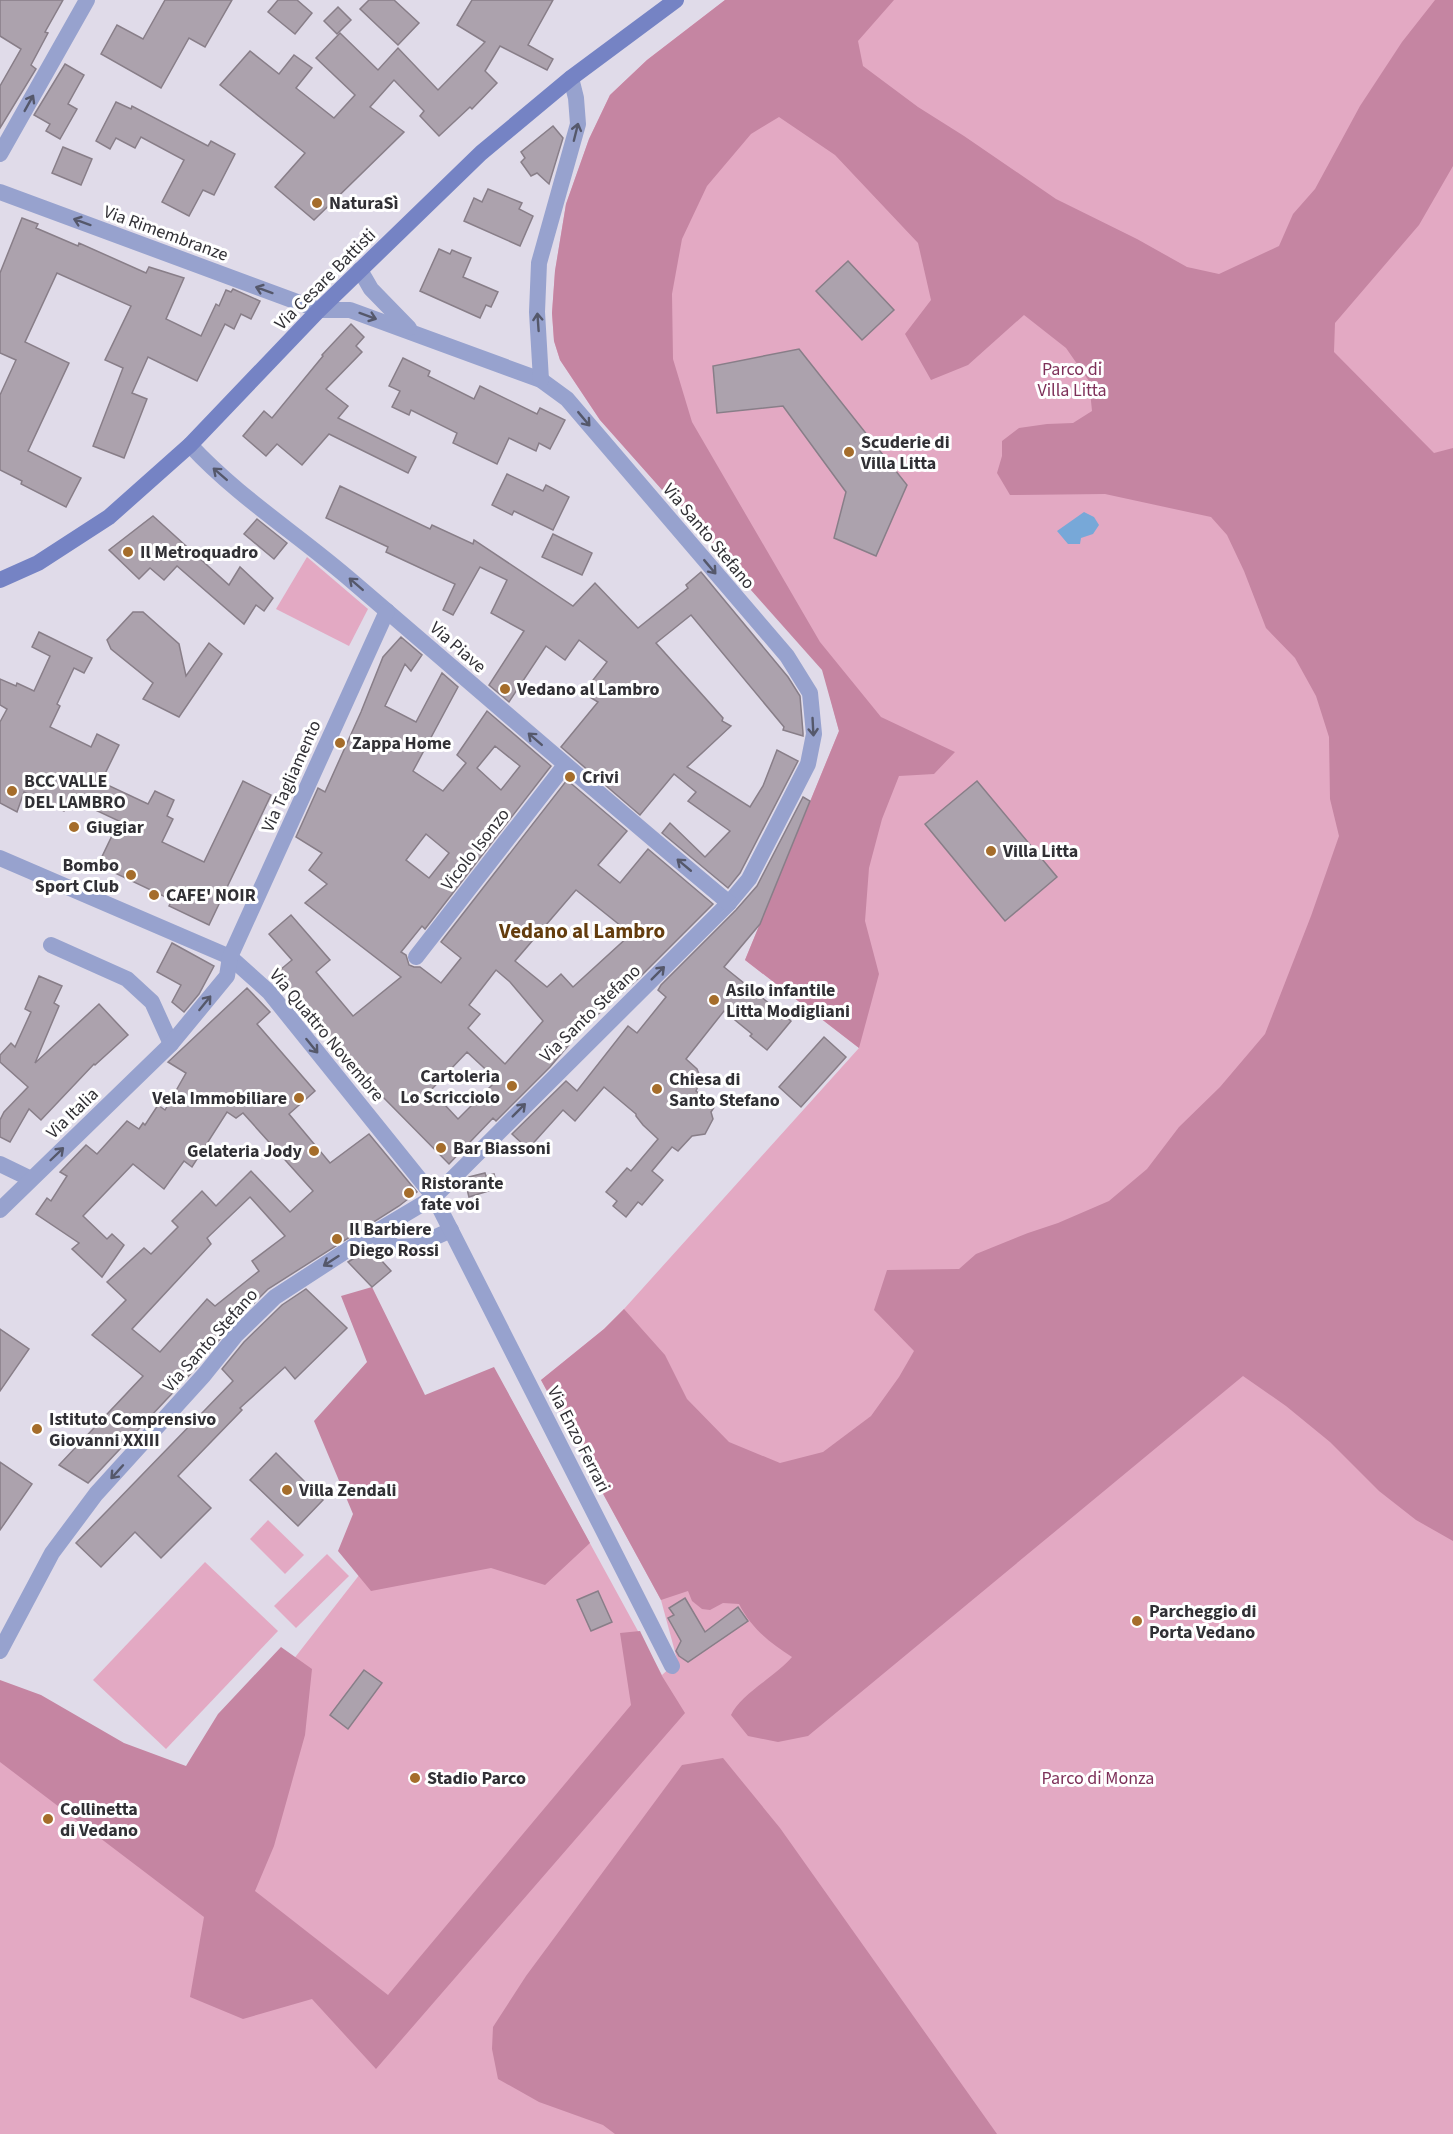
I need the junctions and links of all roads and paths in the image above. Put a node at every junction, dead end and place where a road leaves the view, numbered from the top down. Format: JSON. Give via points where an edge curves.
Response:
{"nodes":[{"id":1,"x":87,"y":0,"type":"edge"},
{"id":2,"x":676,"y":0,"type":"edge"},
{"id":3,"x":571,"y":78,"type":"junction"},
{"id":4,"x":0,"y":154,"type":"edge"},
{"id":5,"x":0,"y":192,"type":"edge"},
{"id":6,"x":360,"y":270,"type":"junction"},
{"id":7,"x":319,"y":310,"type":"junction"},
{"id":8,"x":414,"y":333,"type":"junction"},
{"id":9,"x":540,"y":380,"type":"junction"},
{"id":10,"x":190,"y":445,"type":"junction"},
{"id":11,"x":0,"y":580,"type":"edge"},
{"id":12,"x":387,"y":611,"type":"junction"},
{"id":13,"x":565,"y":765,"type":"junction"},
{"id":14,"x":0,"y":858,"type":"edge"},
{"id":15,"x":729,"y":903,"type":"junction"},
{"id":16,"x":51,"y":945,"type":"dead end"},
{"id":17,"x":230,"y":957,"type":"junction"},
{"id":18,"x":416,"y":957,"type":"dead end"},
{"id":19,"x":171,"y":1044,"type":"junction"},
{"id":20,"x":0,"y":1164,"type":"edge"},
{"id":21,"x":31,"y":1179,"type":"junction"},
{"id":22,"x":434,"y":1197,"type":"junction"},
{"id":23,"x":0,"y":1210,"type":"edge"},
{"id":24,"x":451,"y":1230,"type":"junction"},
{"id":25,"x":372,"y":1234,"type":"junction"},
{"id":26,"x":0,"y":1651,"type":"edge"},
{"id":27,"x":672,"y":1666,"type":"dead end"}],
"edges":[{"from":4,"to":1,"type":"street","one_way":true},
{"from":2,"to":3,"type":"main road","name":"Via Cesare Battisti"},
{"from":3,"to":6,"type":"main road","name":"Via Cesare Battisti","via":[[481,153]]},
{"from":9,"to":3,"type":"street","one_way":true,"via":[[539,263],[578,124]]},
{"from":7,"to":5,"type":"street","name":"Via Rimembranze","one_way":true},
{"from":6,"to":7,"type":"main road","name":"Via Cesare Battisti"},
{"from":6,"to":8,"type":"street","via":[[371,290]]},
{"from":7,"to":8,"type":"street","name":"Via Santo Stefano","one_way":true,"via":[[350,310]]},
{"from":7,"to":10,"type":"main road","name":"Via Cesare Battisti"},
{"from":8,"to":9,"type":"street","name":"Via Santo Stefano"},
{"from":9,"to":15,"type":"street","name":"Via Santo Stefano","one_way":true,"via":[[567,399],[787,656],[810,693],[814,734],[808,764],[749,879]]},
{"from":10,"to":11,"type":"main road","name":"Via Cesare Battisti","via":[[109,517],[38,563]]},
{"from":12,"to":10,"type":"street","name":"Via Piave","one_way":true,"via":[[252,502]]},
{"from":13,"to":12,"type":"street","name":"Via Piave","one_way":true},
{"from":12,"to":17,"type":"street","name":"Via Tagliamento"},
{"from":15,"to":13,"type":"street","name":"Via Piave","one_way":true},
{"from":13,"to":18,"type":"street","name":"Vicolo Isonzo"},
{"from":14,"to":17,"type":"street","name":"Via Quattro Novembre"},
{"from":22,"to":15,"type":"street","name":"Via Santo Stefano","one_way":true},
{"from":16,"to":19,"type":"street","via":[[127,979],[152,1002]]},
{"from":19,"to":17,"type":"street","name":"Via Italia","one_way":true,"via":[[227,976]]},
{"from":17,"to":22,"type":"street","name":"Via Quattro Novembre","one_way":true,"via":[[269,992]]},
{"from":21,"to":19,"type":"street","name":"Via Italia","one_way":true},
{"from":20,"to":21,"type":"street"},
{"from":21,"to":23,"type":"street","name":"Via Italia"},
{"from":22,"to":24,"type":"street","name":"Via Quattro Novembre"},
{"from":22,"to":25,"type":"street","name":"Via Santo Stefano"},
{"from":24,"to":25,"type":"street","via":[[416,1246],[396,1246]]},
{"from":24,"to":27,"type":"street","name":"Via Enzo Ferrari"},
{"from":25,"to":26,"type":"street","name":"Via Santo Stefano","one_way":true,"via":[[275,1297],[236,1335],[96,1494],[52,1552]]}]}
